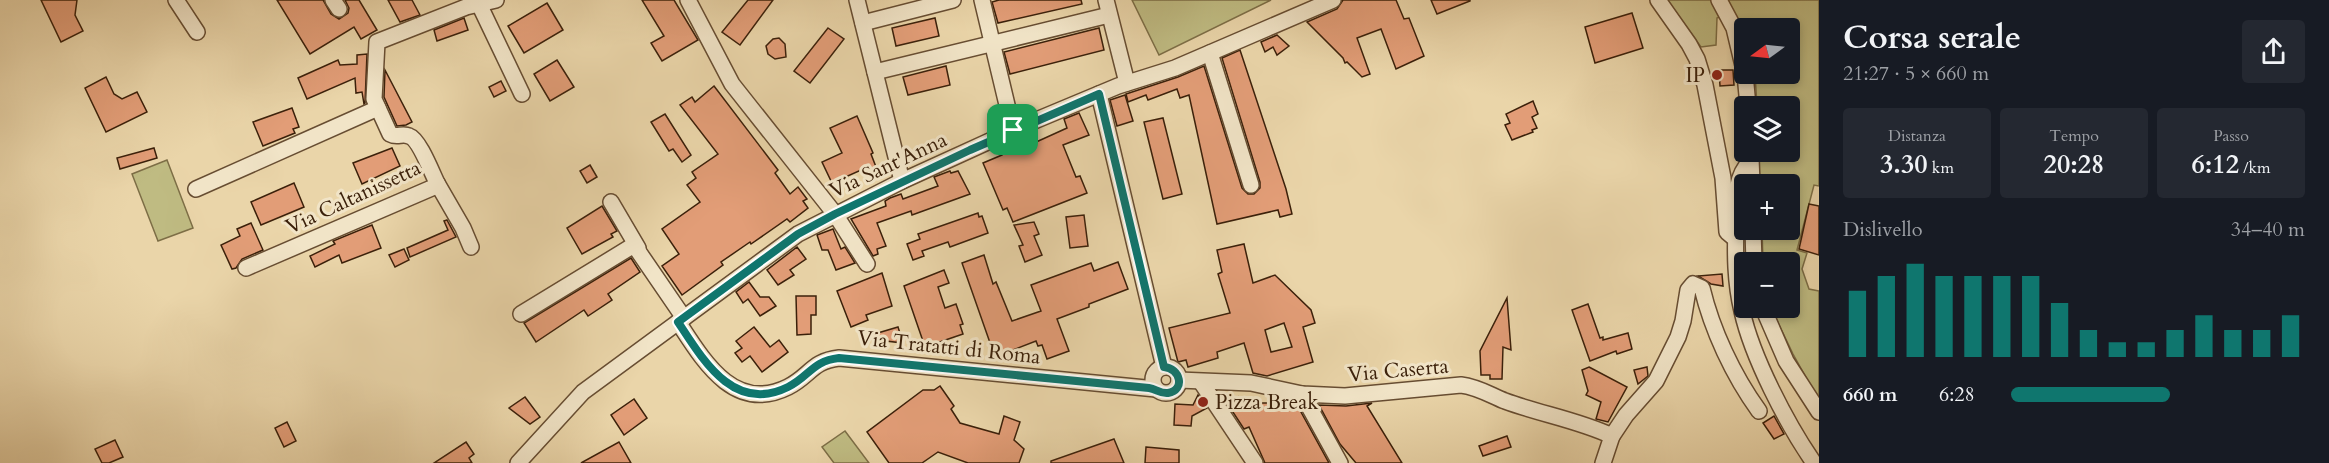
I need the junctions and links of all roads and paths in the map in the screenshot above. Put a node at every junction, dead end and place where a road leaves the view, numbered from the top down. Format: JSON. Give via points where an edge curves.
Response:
{"nodes":[{"id":1,"x":176,"y":0,"type":"edge"},
{"id":2,"x":496,"y":0,"type":"edge"},
{"id":3,"x":688,"y":0,"type":"edge"},
{"id":4,"x":857,"y":0,"type":"edge"},
{"id":5,"x":953,"y":0,"type":"edge"},
{"id":6,"x":982,"y":0,"type":"edge"},
{"id":7,"x":1333,"y":0,"type":"edge"},
{"id":8,"x":1658,"y":0,"type":"edge"},
{"id":9,"x":1719,"y":0,"type":"edge"},
{"id":10,"x":479,"y":4,"type":"junction"},
{"id":11,"x":1107,"y":8,"type":"edge"},
{"id":12,"x":863,"y":23,"type":"junction"},
{"id":13,"x":1734,"y":28,"type":"edge"},
{"id":14,"x":197,"y":32,"type":"dead end"},
{"id":15,"x":992,"y":43,"type":"junction"},
{"id":16,"x":1210,"y":53,"type":"junction"},
{"id":17,"x":875,"y":72,"type":"junction"},
{"id":18,"x":1127,"y":83,"type":"junction"},
{"id":19,"x":522,"y":94,"type":"dead end"},
{"id":20,"x":1099,"y":94,"type":"junction"},
{"id":21,"x":378,"y":108,"type":"junction"},
{"id":22,"x":1013,"y":130,"type":"junction"},
{"id":23,"x":902,"y":181,"type":"junction"},
{"id":24,"x":437,"y":183,"type":"junction"},
{"id":25,"x":1251,"y":185,"type":"dead end"},
{"id":26,"x":196,"y":189,"type":"dead end"},
{"id":27,"x":611,"y":202,"type":"dead end"},
{"id":28,"x":835,"y":214,"type":"junction"},
{"id":29,"x":1734,"y":238,"type":"edge"},
{"id":30,"x":1735,"y":240,"type":"edge"},
{"id":31,"x":471,"y":247,"type":"dead end"},
{"id":32,"x":638,"y":248,"type":"junction"},
{"id":33,"x":867,"y":264,"type":"dead end"},
{"id":34,"x":246,"y":268,"type":"dead end"},
{"id":35,"x":521,"y":314,"type":"dead end"},
{"id":36,"x":1767,"y":318,"type":"edge"},
{"id":37,"x":681,"y":320,"type":"junction"},
{"id":38,"x":1164,"y":367,"type":"junction"},
{"id":39,"x":1179,"y":380,"type":"junction"},
{"id":40,"x":1201,"y":382,"type":"junction"},
{"id":41,"x":1153,"y":388,"type":"junction"},
{"id":42,"x":1302,"y":394,"type":"junction"},
{"id":43,"x":1759,"y":411,"type":"dead end"},
{"id":44,"x":1819,"y":412,"type":"edge"},
{"id":45,"x":1612,"y":436,"type":"junction"},
{"id":46,"x":518,"y":463,"type":"edge"},
{"id":47,"x":1255,"y":463,"type":"edge"},
{"id":48,"x":1340,"y":463,"type":"edge"},
{"id":49,"x":1603,"y":463,"type":"edge"},
{"id":50,"x":1814,"y":463,"type":"edge"}],
"edges":[{"from":1,"to":14,"type":"street"},
{"from":2,"to":10,"type":"street","name":"Via Caltanissetta"},
{"from":3,"to":28,"type":"street","via":[[732,84]]},
{"from":4,"to":12,"type":"street"},
{"from":5,"to":12,"type":"street"},
{"from":6,"to":15,"type":"street"},
{"from":7,"to":16,"type":"street","name":"Via Sant'Anna"},
{"from":8,"to":29,"type":"street","via":[[1697,59],[1717,139],[1727,232]]},
{"from":9,"to":13,"type":"street"},
{"from":10,"to":19,"type":"street"},
{"from":10,"to":21,"type":"street","name":"Via Caltanissetta","via":[[377,42],[373,92]]},
{"from":11,"to":15,"type":"street"},
{"from":11,"to":18,"type":"street"},
{"from":12,"to":17,"type":"street"},
{"from":15,"to":17,"type":"street"},
{"from":15,"to":22,"type":"street"},
{"from":16,"to":18,"type":"street","name":"Via Sant'Anna"},
{"from":16,"to":25,"type":"street"},
{"from":17,"to":23,"type":"street"},
{"from":18,"to":20,"type":"street","name":"Via Sant'Anna"},
{"from":20,"to":22,"type":"street","name":"Via Sant'Anna"},
{"from":20,"to":38,"type":"street"},
{"from":21,"to":24,"type":"street","name":"Via Caltanissetta","via":[[390,134],[409,135],[416,140]]},
{"from":21,"to":26,"type":"street"},
{"from":22,"to":23,"type":"street","name":"Via Sant'Anna"},
{"from":23,"to":28,"type":"street","name":"Via Sant'Anna"},
{"from":24,"to":31,"type":"street"},
{"from":24,"to":34,"type":"street","name":"Via Caltanissetta"},
{"from":27,"to":32,"type":"street","name":"Via Tratatti di Roma"},
{"from":28,"to":33,"type":"street"},
{"from":28,"to":37,"type":"street","name":"Via Sant'Anna","via":[[798,234]]},
{"from":30,"to":50,"type":"street","via":[[1741,310],[1749,337],[1796,438]]},
{"from":32,"to":35,"type":"street","via":[[630,247]]},
{"from":32,"to":37,"type":"street","name":"Via Tratatti di Roma"},
{"from":36,"to":44,"type":"street","via":[[1786,361]]},
{"from":37,"to":41,"type":"street","name":"Via Tratatti di Roma","via":[[716,374],[731,387],[751,393],[789,387],[824,360],[839,358]]},
{"from":37,"to":46,"type":"street","name":"Via Sant'Anna","via":[[583,392]]},
{"from":38,"to":39,"type":"street","via":[[1173,369]]},
{"from":38,"to":41,"type":"street","via":[[1153,378]]},
{"from":39,"to":40,"type":"street","name":"Via Caserta"},
{"from":39,"to":41,"type":"street","via":[[1171,393]]},
{"from":40,"to":42,"type":"street","name":"Via Caserta","via":[[1251,383]]},
{"from":40,"to":47,"type":"street"},
{"from":42,"to":45,"type":"street","name":"Via Caserta","via":[[1345,396],[1473,386],[1503,400]]},
{"from":42,"to":48,"type":"street"},
{"from":43,"to":45,"type":"street","via":[[1708,315],[1702,288],[1696,284],[1688,290],[1678,337],[1656,381]]},
{"from":45,"to":49,"type":"street"}]}
